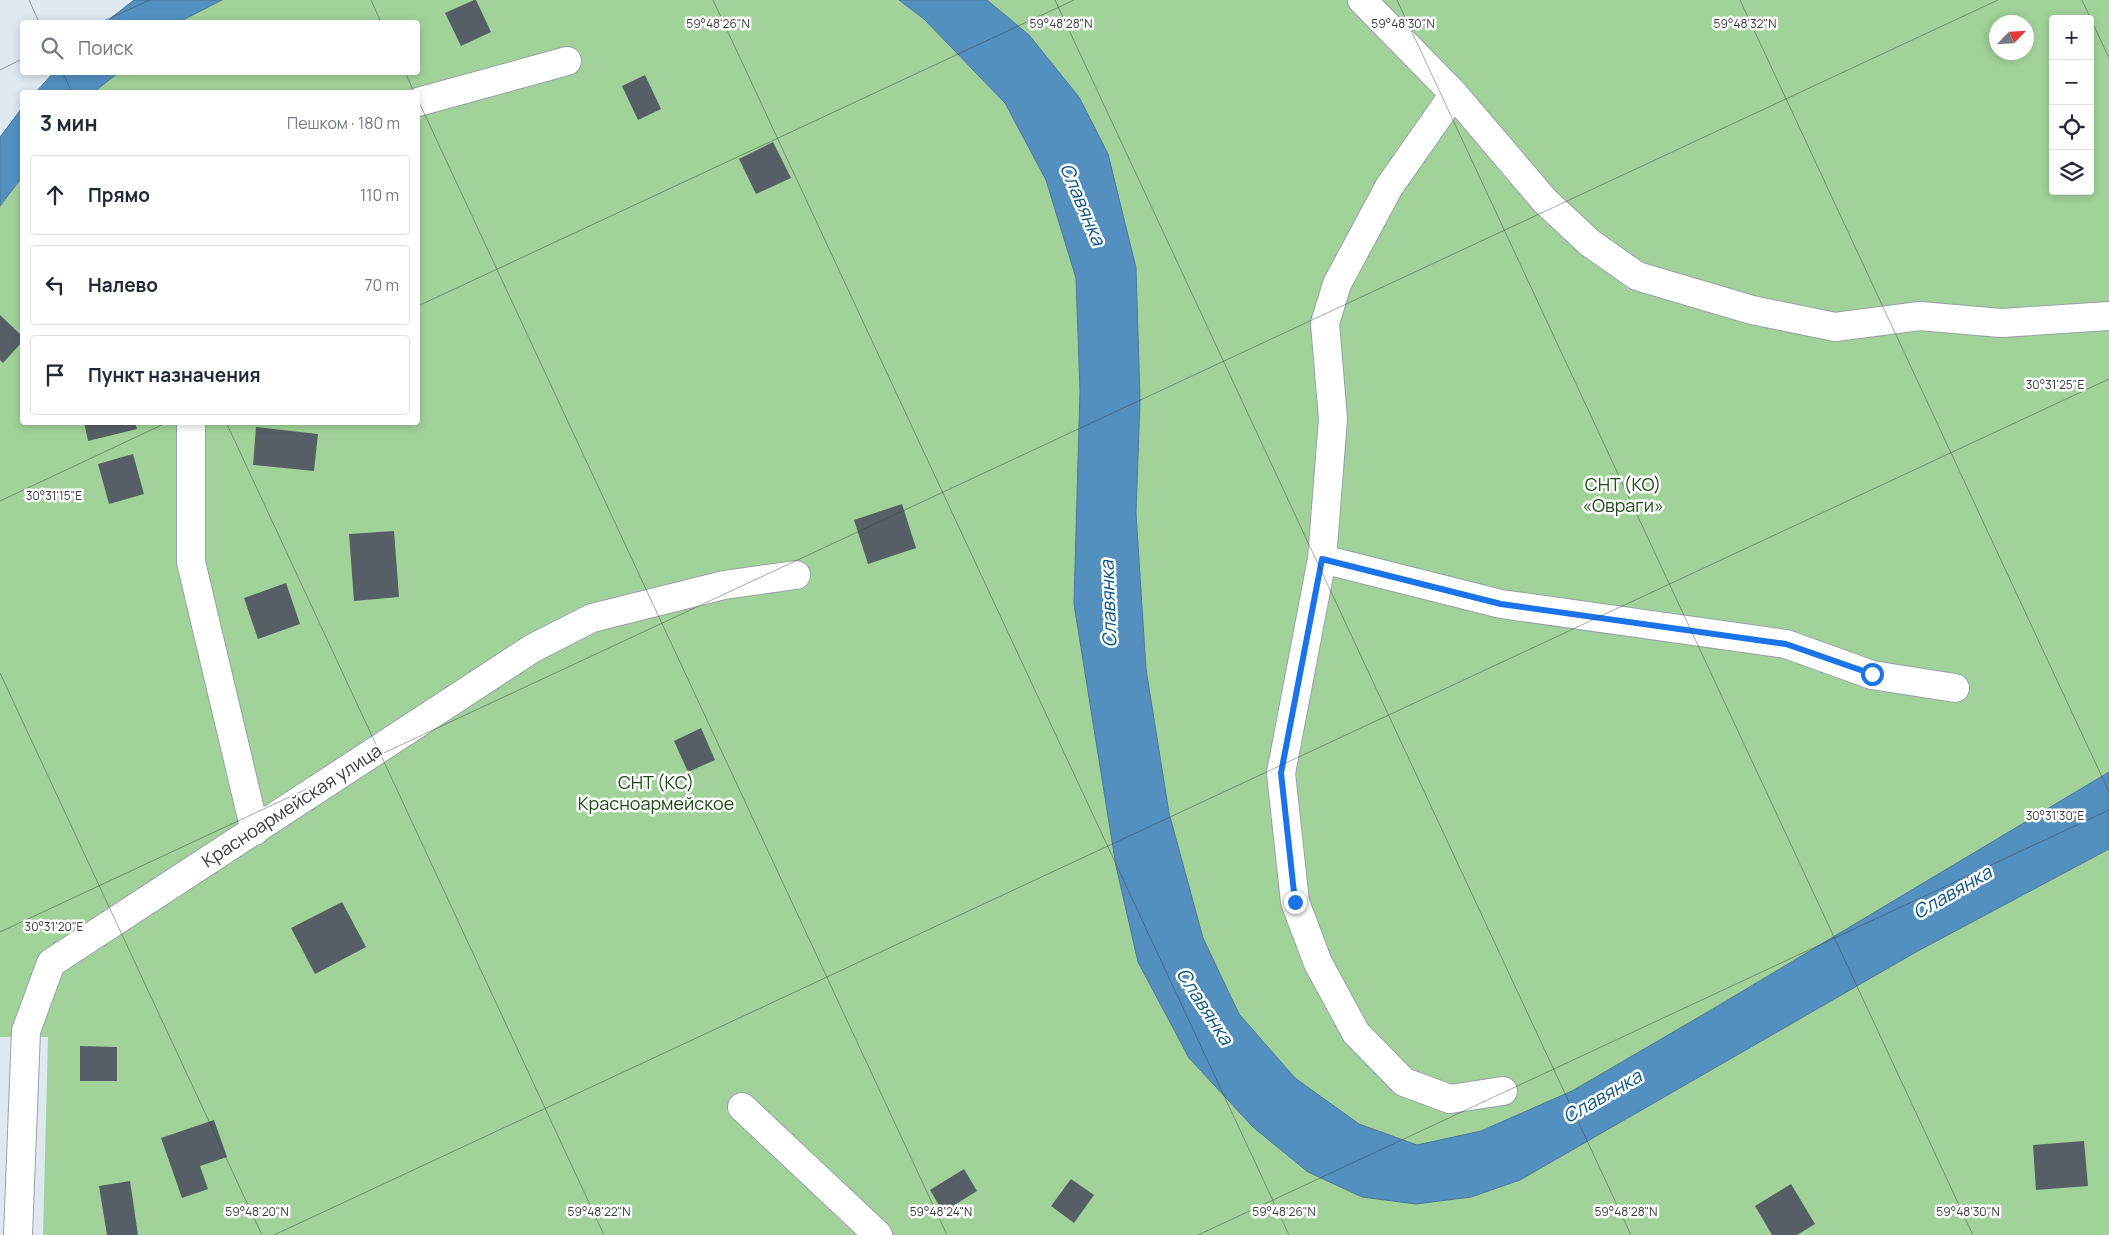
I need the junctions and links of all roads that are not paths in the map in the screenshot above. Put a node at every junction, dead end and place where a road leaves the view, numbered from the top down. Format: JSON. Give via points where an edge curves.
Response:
{"nodes":[{"id":1,"x":1362,"y":0,"type":"edge"},
{"id":2,"x":567,"y":61,"type":"dead end"},
{"id":3,"x":1454,"y":94,"type":"junction"},
{"id":4,"x":420,"y":101,"type":"edge"},
{"id":5,"x":2109,"y":316,"type":"edge"},
{"id":6,"x":191,"y":425,"type":"edge"},
{"id":7,"x":1322,"y":559,"type":"junction"},
{"id":8,"x":796,"y":575,"type":"dead end"},
{"id":9,"x":1954,"y":688,"type":"dead end"},
{"id":10,"x":255,"y":830,"type":"junction"},
{"id":11,"x":1503,"y":1091,"type":"dead end"},
{"id":12,"x":742,"y":1107,"type":"dead end"},
{"id":13,"x":18,"y":1235,"type":"edge"},
{"id":14,"x":878,"y":1235,"type":"edge"}],
"edges":[{"from":1,"to":3,"type":"street"},
{"from":2,"to":4,"type":"street"},
{"from":3,"to":5,"type":"street","via":[[1545,201],[1590,243],[1637,276],[1752,310],[1835,327],[1920,316],[2001,323]]},
{"from":3,"to":7,"type":"street","via":[[1390,187],[1337,284],[1325,323],[1333,419]]},
{"from":6,"to":10,"type":"street","via":[[191,562]]},
{"from":7,"to":9,"type":"street","via":[[1501,604],[1786,644],[1872,674]]},
{"from":7,"to":11,"type":"street","via":[[1281,773],[1295,902],[1318,963],[1356,1033],[1404,1082],[1450,1099]]},
{"from":8,"to":10,"type":"street","name":"Красноармейская улица","via":[[724,585],[592,618],[533,648]]},
{"from":10,"to":13,"type":"street","name":"Красноармейская улица","via":[[51,963],[26,1031]]},
{"from":12,"to":14,"type":"street"}]}
